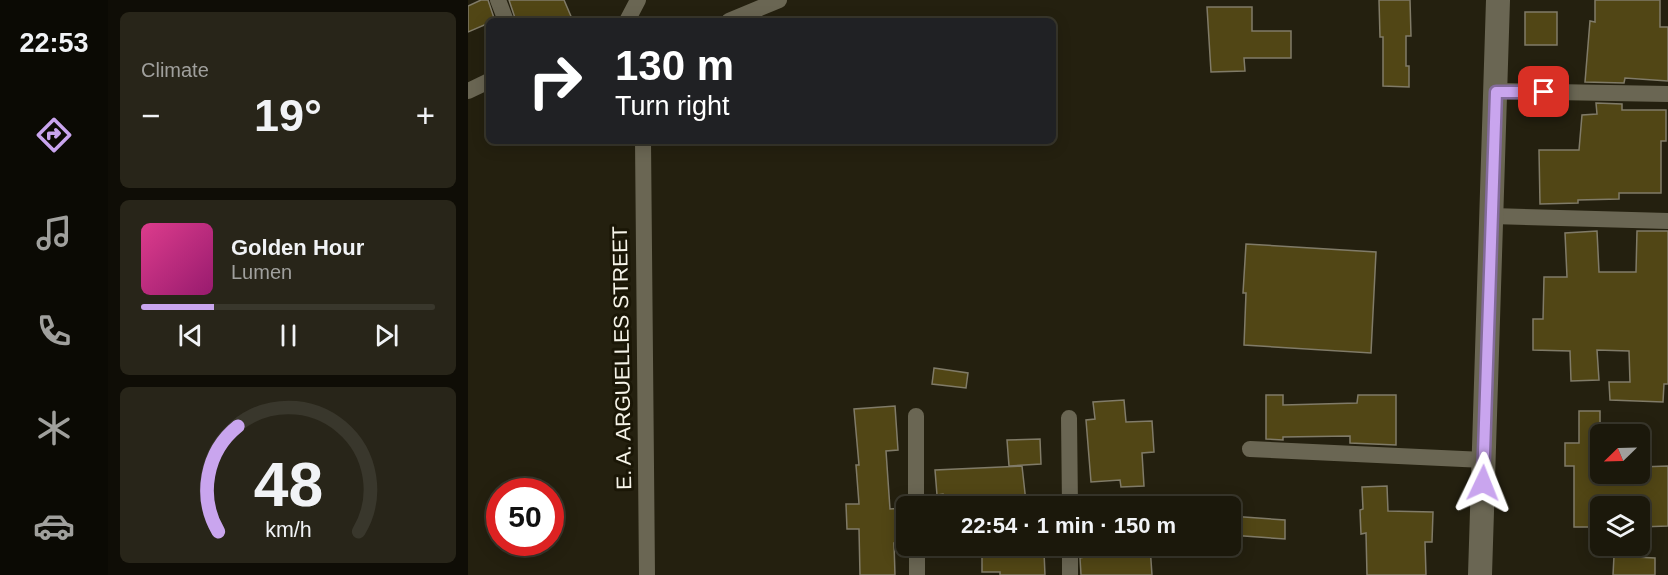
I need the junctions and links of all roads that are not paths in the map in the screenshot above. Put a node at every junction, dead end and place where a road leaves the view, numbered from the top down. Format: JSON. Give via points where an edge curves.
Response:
{"nodes":[{"id":1,"x":498,"y":0,"type":"edge"},
{"id":2,"x":638,"y":0,"type":"edge"},
{"id":3,"x":779,"y":0,"type":"edge"},
{"id":4,"x":1498,"y":0,"type":"edge"},
{"id":5,"x":505,"y":18,"type":"edge"},
{"id":6,"x":629,"y":18,"type":"edge"},
{"id":7,"x":736,"y":18,"type":"edge"},
{"id":8,"x":486,"y":82,"type":"edge"},
{"id":9,"x":468,"y":91,"type":"edge"},
{"id":10,"x":1496,"y":92,"type":"junction"},
{"id":11,"x":1668,"y":94,"type":"edge"},
{"id":12,"x":643,"y":144,"type":"edge"},
{"id":13,"x":1492,"y":216,"type":"junction"},
{"id":14,"x":1668,"y":220,"type":"edge"},
{"id":15,"x":916,"y":416,"type":"dead end"},
{"id":16,"x":1069,"y":418,"type":"dead end"},
{"id":17,"x":1251,"y":449,"type":"dead end"},
{"id":18,"x":1484,"y":460,"type":"junction"},
{"id":19,"x":916,"y":496,"type":"edge"},
{"id":20,"x":1070,"y":496,"type":"edge"},
{"id":21,"x":916,"y":556,"type":"edge"},
{"id":22,"x":1070,"y":556,"type":"edge"},
{"id":23,"x":647,"y":575,"type":"edge"},
{"id":24,"x":917,"y":575,"type":"edge"},
{"id":25,"x":1070,"y":575,"type":"edge"},
{"id":26,"x":1480,"y":575,"type":"edge"}],
"edges":[{"from":1,"to":5,"type":"street"},
{"from":2,"to":6,"type":"street"},
{"from":3,"to":7,"type":"street"},
{"from":4,"to":10,"type":"main road"},
{"from":8,"to":9,"type":"street"},
{"from":10,"to":11,"type":"street"},
{"from":10,"to":13,"type":"main road"},
{"from":12,"to":23,"type":"street","name":"E. A. ARGUELLES STREET"},
{"from":13,"to":14,"type":"street"},
{"from":13,"to":18,"type":"main road"},
{"from":15,"to":19,"type":"street"},
{"from":16,"to":20,"type":"street"},
{"from":17,"to":18,"type":"street"},
{"from":18,"to":26,"type":"main road"},
{"from":21,"to":24,"type":"street"},
{"from":22,"to":25,"type":"street"}]}
